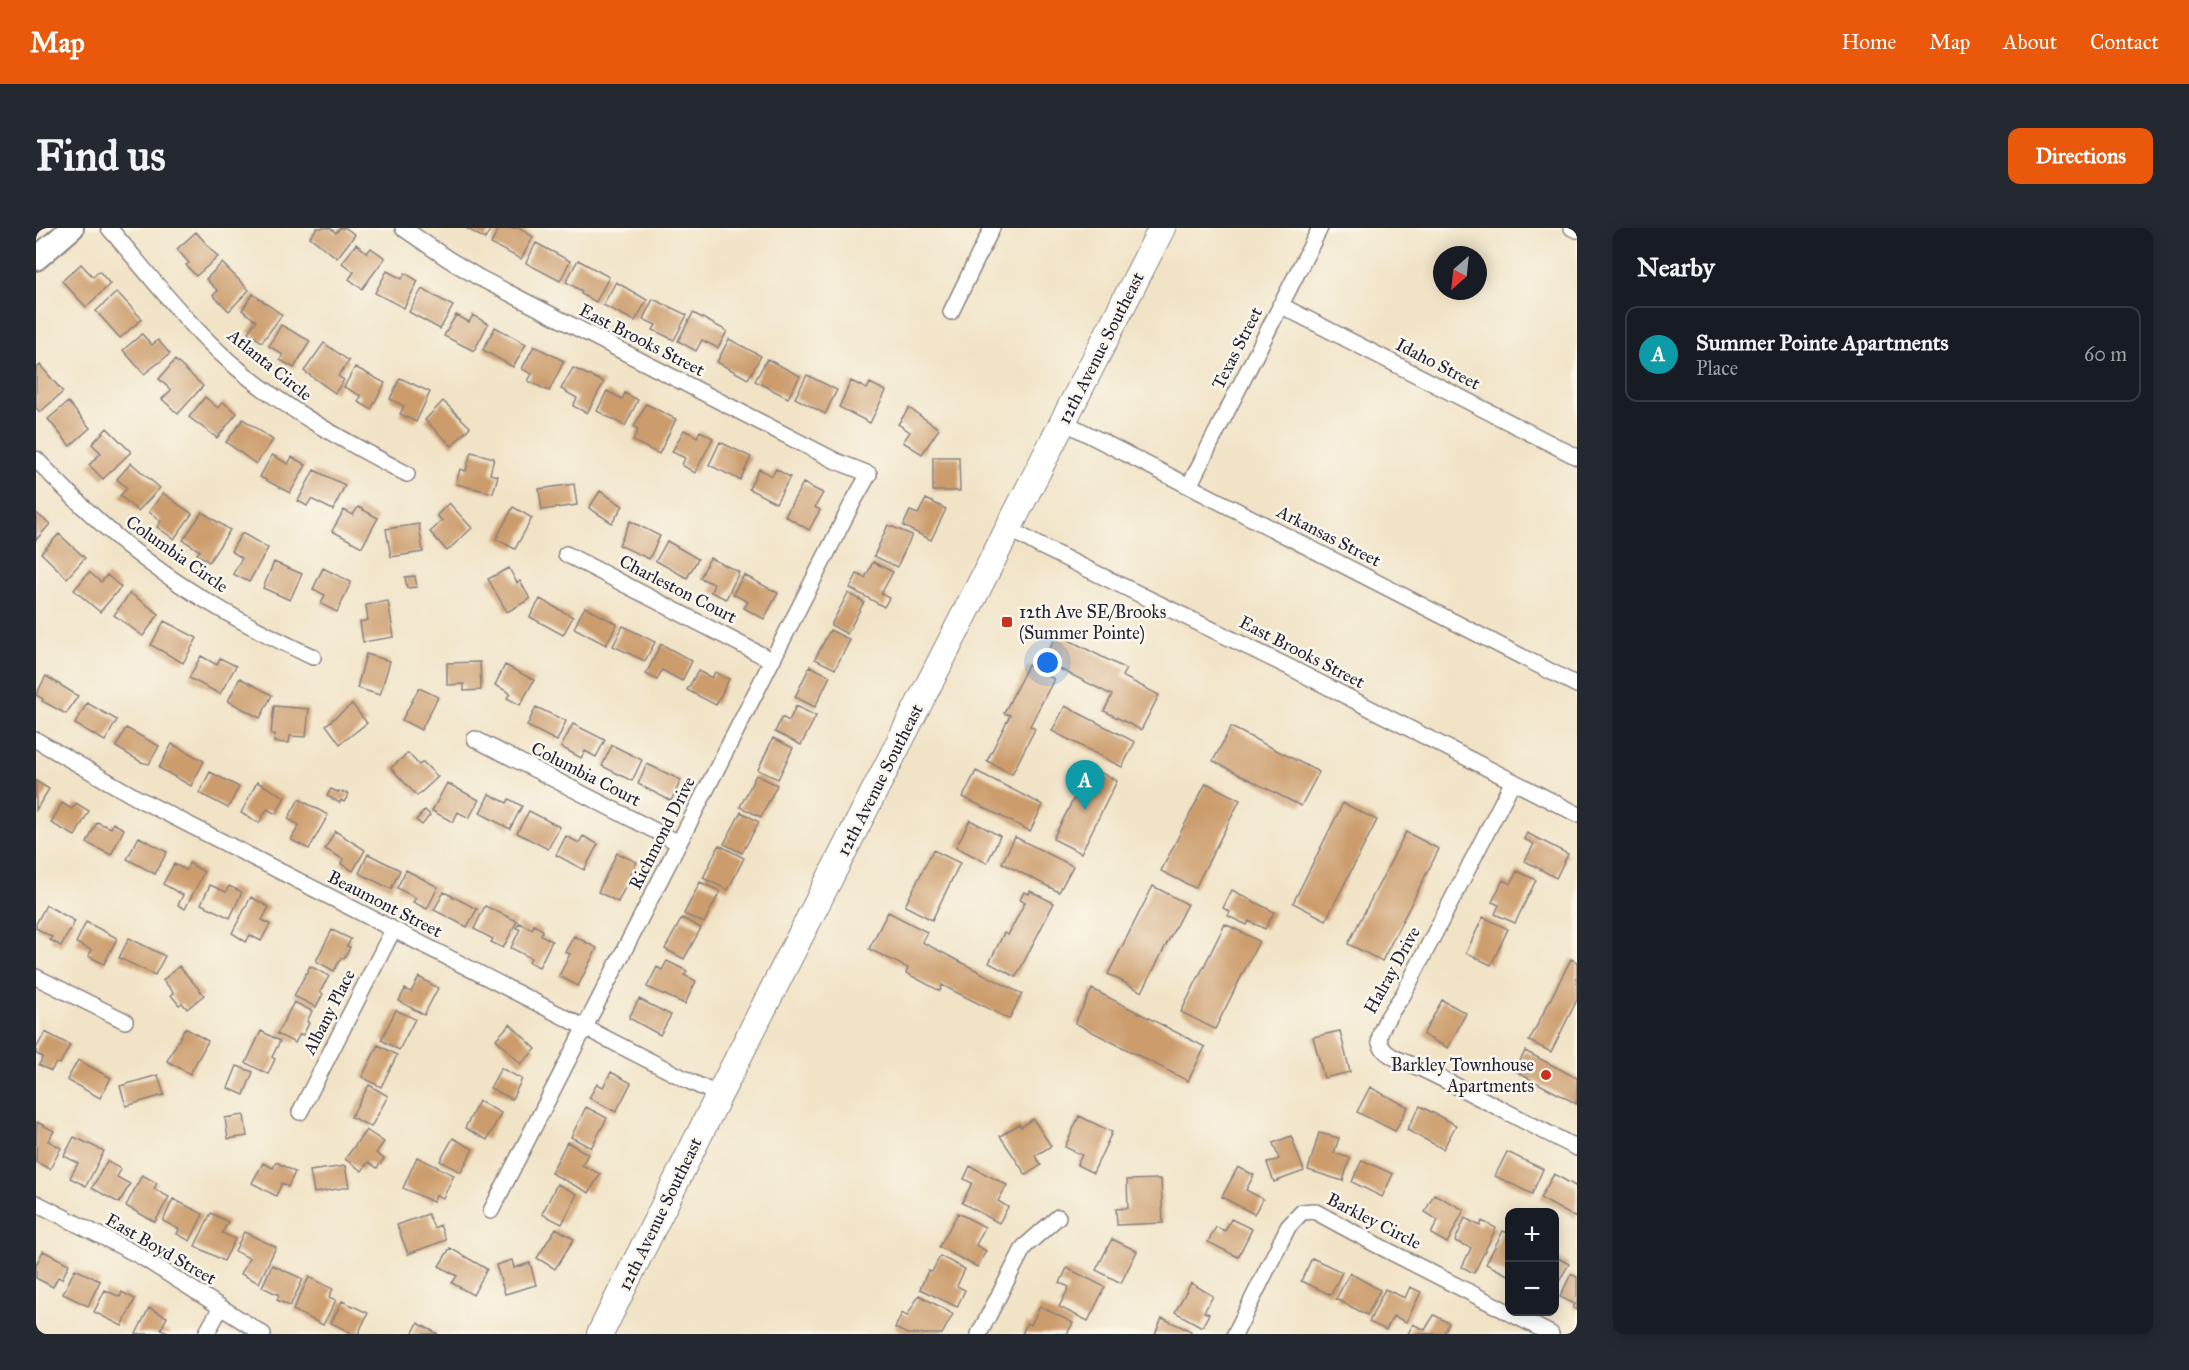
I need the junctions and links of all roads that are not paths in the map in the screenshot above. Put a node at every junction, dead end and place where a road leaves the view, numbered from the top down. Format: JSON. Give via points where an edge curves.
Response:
{"nodes":[{"id":1,"x":72,"y":228,"type":"edge"},
{"id":2,"x":109,"y":228,"type":"edge"},
{"id":3,"x":403,"y":228,"type":"edge"},
{"id":4,"x":992,"y":228,"type":"edge"},
{"id":5,"x":1162,"y":228,"type":"edge"},
{"id":6,"x":1320,"y":228,"type":"edge"},
{"id":7,"x":1572,"y":228,"type":"edge"},
{"id":8,"x":1577,"y":230,"type":"edge"},
{"id":9,"x":36,"y":259,"type":"edge"},
{"id":10,"x":1280,"y":305,"type":"junction"},
{"id":11,"x":951,"y":312,"type":"dead end"},
{"id":12,"x":1064,"y":422,"type":"junction"},
{"id":13,"x":1577,"y":457,"type":"edge"},
{"id":14,"x":36,"y":459,"type":"edge"},
{"id":15,"x":407,"y":474,"type":"dead end"},
{"id":16,"x":869,"y":474,"type":"joint"},
{"id":17,"x":1189,"y":486,"type":"junction"},
{"id":18,"x":1008,"y":528,"type":"junction"},
{"id":19,"x":566,"y":554,"type":"dead end"},
{"id":20,"x":313,"y":657,"type":"dead end"},
{"id":21,"x":771,"y":660,"type":"junction"},
{"id":22,"x":1577,"y":685,"type":"edge"},
{"id":23,"x":475,"y":739,"type":"dead end"},
{"id":24,"x":36,"y":740,"type":"edge"},
{"id":25,"x":1513,"y":781,"type":"junction"},
{"id":26,"x":1577,"y":814,"type":"edge"},
{"id":27,"x":679,"y":843,"type":"junction"},
{"id":28,"x":393,"y":930,"type":"junction"},
{"id":29,"x":36,"y":976,"type":"edge"},
{"id":30,"x":124,"y":1021,"type":"dead end"},
{"id":31,"x":584,"y":1028,"type":"junction"},
{"id":32,"x":719,"y":1095,"type":"junction"},
{"id":33,"x":300,"y":1112,"type":"dead end"},
{"id":34,"x":1577,"y":1148,"type":"edge"},
{"id":35,"x":36,"y":1203,"type":"edge"},
{"id":36,"x":490,"y":1211,"type":"dead end"},
{"id":37,"x":1059,"y":1216,"type":"dead end"},
{"id":38,"x":221,"y":1307,"type":"junction"},
{"id":39,"x":206,"y":1334,"type":"edge"},
{"id":40,"x":263,"y":1334,"type":"edge"},
{"id":41,"x":600,"y":1334,"type":"edge"},
{"id":42,"x":979,"y":1334,"type":"edge"},
{"id":43,"x":1235,"y":1334,"type":"edge"},
{"id":44,"x":1551,"y":1334,"type":"edge"}],
"edges":[{"from":1,"to":9,"type":"street"},
{"from":2,"to":15,"type":"street","name":"Atlanta Circle","via":[[237,368],[306,418]]},
{"from":3,"to":16,"type":"street","name":"East Brooks Street","via":[[478,277],[836,461]]},
{"from":4,"to":11,"type":"street"},
{"from":5,"to":12,"type":"main road","name":"12th Avenue Southeast"},
{"from":6,"to":10,"type":"street","name":"Texas Street"},
{"from":7,"to":8,"type":"street"},
{"from":10,"to":13,"type":"street","name":"Idaho Street"},
{"from":10,"to":17,"type":"street","name":"Texas Street"},
{"from":12,"to":17,"type":"street","name":"Arkansas Street"},
{"from":12,"to":18,"type":"main road","name":"12th Avenue Southeast"},
{"from":14,"to":20,"type":"street","name":"Columbia Circle","via":[[151,565],[201,598]]},
{"from":16,"to":21,"type":"street","name":"Richmond Drive"},
{"from":17,"to":22,"type":"street","name":"Arkansas Street"},
{"from":18,"to":25,"type":"street","name":"East Brooks Street"},
{"from":18,"to":32,"type":"main road","name":"12th Avenue Southeast"},
{"from":19,"to":21,"type":"street","name":"Charleston Court"},
{"from":21,"to":27,"type":"street","name":"Richmond Drive"},
{"from":23,"to":27,"type":"street","name":"Columbia Court"},
{"from":24,"to":28,"type":"street","name":"Beaumont Street","via":[[137,798]]},
{"from":25,"to":26,"type":"street","name":"East Brooks Street"},
{"from":25,"to":34,"type":"street","name":"Halray Drive","via":[[1385,1023],[1380,1045],[1396,1058]]},
{"from":27,"to":31,"type":"street","name":"Richmond Drive"},
{"from":28,"to":31,"type":"street","name":"Beaumont Street"},
{"from":28,"to":33,"type":"street","name":"Albany Place"},
{"from":29,"to":30,"type":"street"},
{"from":31,"to":32,"type":"street","name":"Beaumont Street"},
{"from":31,"to":36,"type":"street","name":"Richmond Drive"},
{"from":32,"to":41,"type":"main road","name":"12th Avenue Southeast"},
{"from":35,"to":38,"type":"street","name":"East Boyd Street","via":[[140,1256]]},
{"from":37,"to":42,"type":"street","via":[[1024,1247]]},
{"from":38,"to":39,"type":"street"},
{"from":38,"to":40,"type":"street","name":"East Boyd Street"},
{"from":43,"to":44,"type":"street","name":"Barkley Circle","via":[[1288,1227],[1297,1215],[1308,1211],[1325,1215]]}]}
